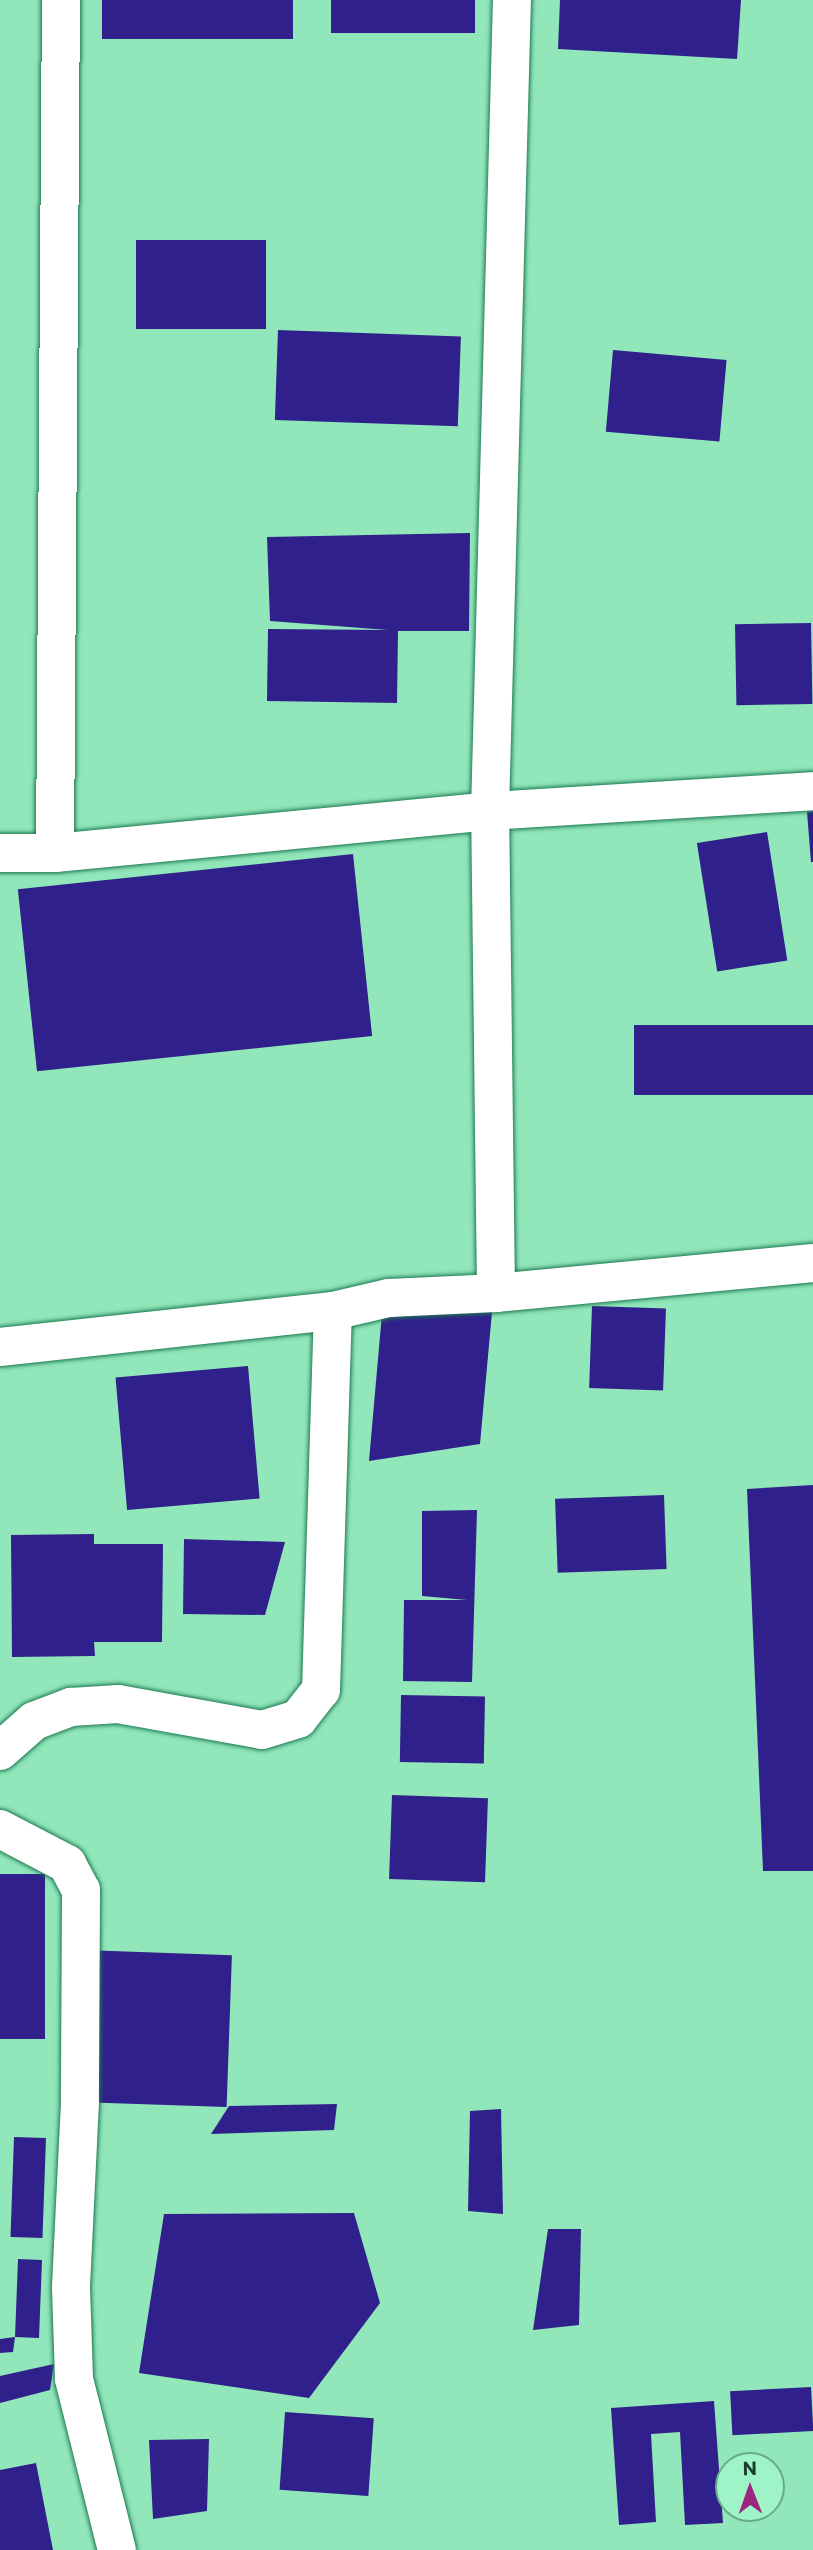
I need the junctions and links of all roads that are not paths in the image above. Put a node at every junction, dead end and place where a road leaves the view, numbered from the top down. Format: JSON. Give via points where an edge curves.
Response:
{"nodes":[{"id":1,"x":61,"y":0,"type":"edge"},
{"id":2,"x":512,"y":0,"type":"edge"},
{"id":3,"x":813,"y":791,"type":"edge"},
{"id":4,"x":491,"y":811,"type":"junction"},
{"id":5,"x":0,"y":853,"type":"edge"},
{"id":6,"x":55,"y":853,"type":"junction"},
{"id":7,"x":813,"y":1263,"type":"edge"},
{"id":8,"x":496,"y":1293,"type":"junction"},
{"id":9,"x":333,"y":1311,"type":"junction"},
{"id":10,"x":0,"y":1347,"type":"edge"},
{"id":11,"x":0,"y":1751,"type":"edge"},
{"id":12,"x":0,"y":1829,"type":"edge"},
{"id":13,"x":117,"y":2550,"type":"edge"}],
"edges":[{"from":1,"to":6,"type":"street"},
{"from":2,"to":4,"type":"street"},
{"from":3,"to":4,"type":"street"},
{"from":4,"to":6,"type":"street"},
{"from":4,"to":8,"type":"street"},
{"from":5,"to":6,"type":"street"},
{"from":7,"to":8,"type":"street"},
{"from":8,"to":9,"type":"street","via":[[389,1298]]},
{"from":9,"to":10,"type":"street"},
{"from":9,"to":11,"type":"street","via":[[321,1690],[298,1719],[262,1730],[118,1704],[71,1707],[34,1721]]},
{"from":12,"to":13,"type":"street","via":[[67,1864],[82,1890],[80,2102],[71,2288],[74,2379]]}]}
